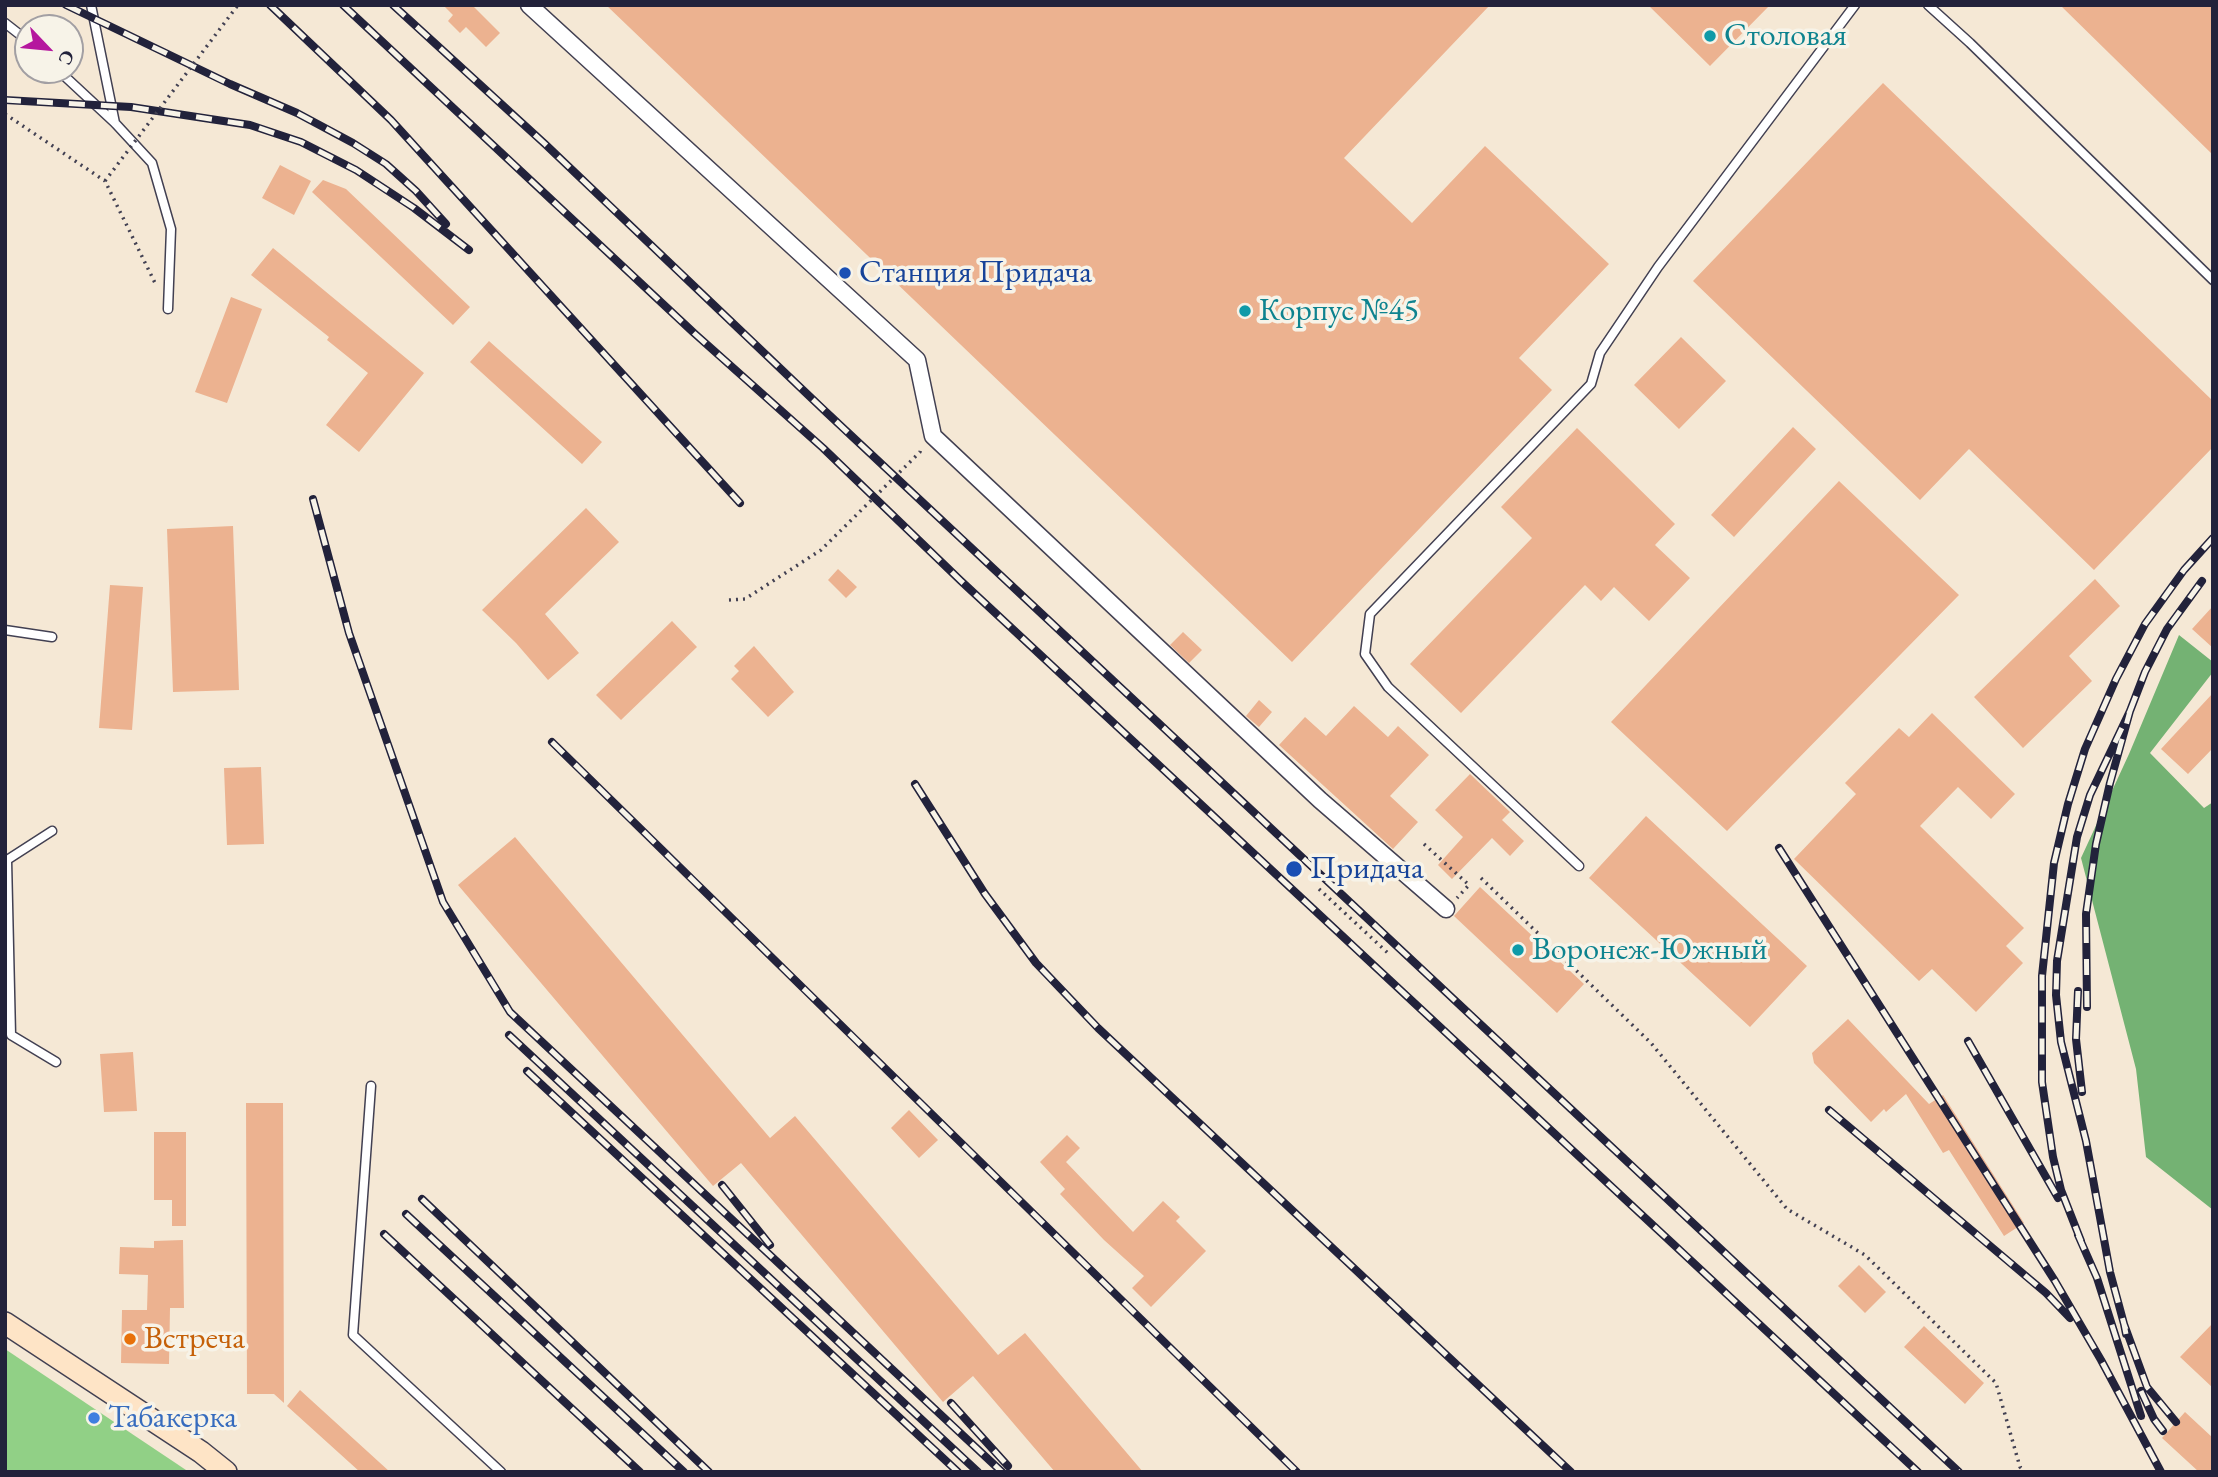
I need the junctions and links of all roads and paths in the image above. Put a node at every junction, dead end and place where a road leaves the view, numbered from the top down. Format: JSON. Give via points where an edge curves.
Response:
{"nodes":[{"id":1,"x":91,"y":5,"type":"edge"},
{"id":2,"x":238,"y":5,"type":"edge"},
{"id":3,"x":529,"y":5,"type":"edge"},
{"id":4,"x":1855,"y":5,"type":"edge"},
{"id":5,"x":1928,"y":5,"type":"edge"},
{"id":6,"x":73,"y":84,"type":"edge"},
{"id":7,"x":5,"y":114,"type":"edge"},
{"id":8,"x":115,"y":122,"type":"junction"},
{"id":9,"x":106,"y":181,"type":"junction"},
{"id":10,"x":2213,"y":280,"type":"edge"},
{"id":11,"x":168,"y":309,"type":"joint"},
{"id":12,"x":920,"y":452,"type":"dead end"},
{"id":13,"x":729,"y":600,"type":"dead end"},
{"id":14,"x":5,"y":630,"type":"edge"},
{"id":15,"x":52,"y":637,"type":"dead end"},
{"id":16,"x":52,"y":831,"type":"dead end"},
{"id":17,"x":1424,"y":844,"type":"dead end"},
{"id":18,"x":1579,"y":866,"type":"dead end"},
{"id":19,"x":1481,"y":878,"type":"dead end"},
{"id":20,"x":1319,"y":889,"type":"dead end"},
{"id":21,"x":1446,"y":909,"type":"joint"},
{"id":22,"x":1390,"y":955,"type":"dead end"},
{"id":23,"x":56,"y":1062,"type":"dead end"},
{"id":24,"x":371,"y":1086,"type":"dead end"},
{"id":25,"x":5,"y":1323,"type":"edge"},
{"id":26,"x":225,"y":1472,"type":"edge"},
{"id":27,"x":501,"y":1472,"type":"edge"},
{"id":28,"x":2025,"y":1472,"type":"edge"}],
"edges":[{"from":1,"to":8,"type":"lane"},
{"from":2,"to":9,"type":"path","bridge":true},
{"from":3,"to":21,"type":"street","via":[[917,360],[933,436],[1320,800]]},
{"from":4,"to":18,"type":"lane","via":[[1658,267],[1600,353],[1591,384],[1370,614],[1366,654],[1388,687]]},
{"from":5,"to":10,"type":"lane"},
{"from":6,"to":8,"type":"lane"},
{"from":7,"to":9,"type":"path"},
{"from":8,"to":11,"type":"lane","via":[[152,163],[156,176],[171,229]]},
{"from":9,"to":11,"type":"path"},
{"from":12,"to":13,"type":"path","via":[[821,550],[745,599]]},
{"from":14,"to":15,"type":"lane"},
{"from":16,"to":23,"type":"lane","via":[[7,860],[7,873],[10,1035]]},
{"from":17,"to":21,"type":"path","via":[[1469,885]]},
{"from":19,"to":28,"type":"path","via":[[1651,1043],[1787,1209],[1866,1255],[1996,1383]]},
{"from":20,"to":22,"type":"path"},
{"from":24,"to":27,"type":"lane","via":[[353,1335]]},
{"from":25,"to":26,"type":"main road"}]}
